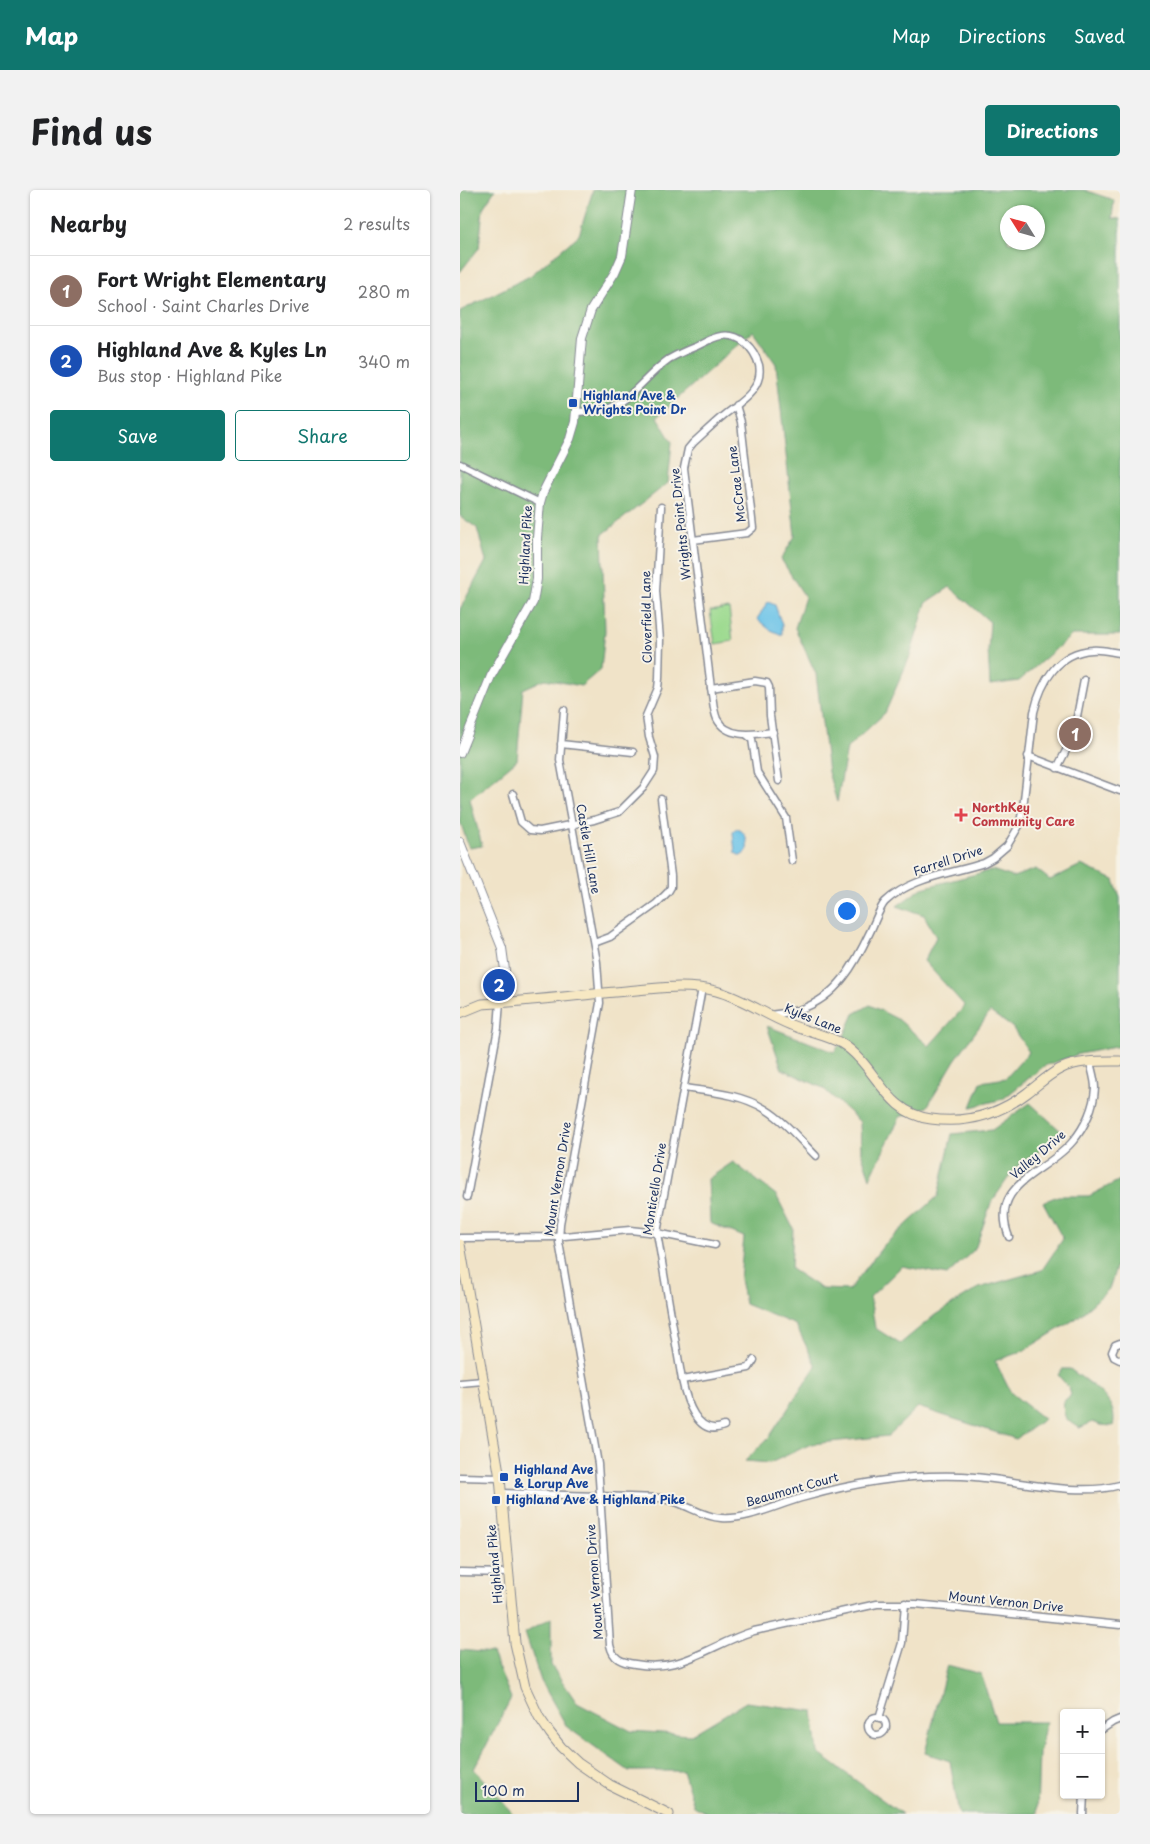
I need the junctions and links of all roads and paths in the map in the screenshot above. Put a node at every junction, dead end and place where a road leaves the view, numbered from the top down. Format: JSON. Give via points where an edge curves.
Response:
{"nodes":[{"id":1,"x":632,"y":190,"type":"edge"},
{"id":2,"x":736,"y":405,"type":"junction"},
{"id":3,"x":577,"y":412,"type":"junction"},
{"id":4,"x":460,"y":464,"type":"edge"},
{"id":5,"x":540,"y":503,"type":"junction"},
{"id":6,"x":661,"y":507,"type":"dead end"},
{"id":7,"x":693,"y":540,"type":"junction"},
{"id":8,"x":1120,"y":653,"type":"edge"},
{"id":9,"x":1084,"y":680,"type":"dead end"},
{"id":10,"x":711,"y":688,"type":"junction"},
{"id":11,"x":564,"y":710,"type":"dead end"},
{"id":12,"x":772,"y":732,"type":"junction"},
{"id":13,"x":748,"y":735,"type":"junction"},
{"id":14,"x":561,"y":744,"type":"junction"},
{"id":15,"x":460,"y":752,"type":"edge"},
{"id":16,"x":633,"y":752,"type":"dead end"},
{"id":17,"x":1028,"y":756,"type":"junction"},
{"id":18,"x":1057,"y":768,"type":"junction"},
{"id":19,"x":779,"y":781,"type":"dead end"},
{"id":20,"x":1120,"y":791,"type":"edge"},
{"id":21,"x":513,"y":794,"type":"dead end"},
{"id":22,"x":661,"y":799,"type":"dead end"},
{"id":23,"x":572,"y":824,"type":"junction"},
{"id":24,"x":460,"y":842,"type":"edge"},
{"id":25,"x":792,"y":861,"type":"dead end"},
{"id":26,"x":594,"y":942,"type":"junction"},
{"id":27,"x":702,"y":988,"type":"junction"},
{"id":28,"x":601,"y":993,"type":"junction"},
{"id":29,"x":500,"y":1002,"type":"junction"},
{"id":30,"x":460,"y":1013,"type":"edge"},
{"id":31,"x":771,"y":1015,"type":"junction"},
{"id":32,"x":1120,"y":1061,"type":"edge"},
{"id":33,"x":1090,"y":1062,"type":"junction"},
{"id":34,"x":684,"y":1088,"type":"junction"},
{"id":35,"x":816,"y":1156,"type":"dead end"},
{"id":36,"x":467,"y":1197,"type":"dead end"},
{"id":37,"x":657,"y":1233,"type":"junction"},
{"id":38,"x":559,"y":1237,"type":"junction"},
{"id":39,"x":1009,"y":1237,"type":"dead end"},
{"id":40,"x":460,"y":1238,"type":"edge"},
{"id":41,"x":460,"y":1244,"type":"edge"},
{"id":42,"x":715,"y":1245,"type":"dead end"},
{"id":43,"x":464,"y":1285,"type":"edge"},
{"id":44,"x":1120,"y":1343,"type":"edge"},
{"id":45,"x":754,"y":1360,"type":"dead end"},
{"id":46,"x":1120,"y":1360,"type":"edge"},
{"id":47,"x":682,"y":1380,"type":"junction"},
{"id":48,"x":483,"y":1381,"type":"junction"},
{"id":49,"x":460,"y":1382,"type":"edge"},
{"id":50,"x":724,"y":1426,"type":"dead end"},
{"id":51,"x":460,"y":1478,"type":"edge"},
{"id":52,"x":500,"y":1478,"type":"junction"},
{"id":53,"x":1120,"y":1485,"type":"edge"},
{"id":54,"x":502,"y":1493,"type":"junction"},
{"id":55,"x":601,"y":1496,"type":"junction"},
{"id":56,"x":460,"y":1572,"type":"edge"},
{"id":57,"x":509,"y":1573,"type":"junction"},
{"id":58,"x":905,"y":1603,"type":"junction"},
{"id":59,"x":1120,"y":1625,"type":"edge"},
{"id":60,"x":879,"y":1718,"type":"dead end"},
{"id":61,"x":1120,"y":1719,"type":"edge"},
{"id":62,"x":1105,"y":1727,"type":"edge"},
{"id":63,"x":1084,"y":1799,"type":"edge"},
{"id":64,"x":669,"y":1814,"type":"edge"},
{"id":65,"x":1084,"y":1814,"type":"edge"}],
"edges":[{"from":1,"to":3,"type":"street","name":"Highland Pike","via":[[622,256],[591,310],[582,338]]},
{"from":2,"to":3,"type":"street","name":"Wrights Point Drive","via":[[754,388],[760,370],[748,344],[723,335],[669,360],[616,405],[598,411]]},
{"from":2,"to":7,"type":"street","name":"Wrights Point Drive","via":[[688,449],[684,468]]},
{"from":2,"to":7,"type":"street","name":"McCrae Lane","via":[[741,422],[753,528],[747,533]]},
{"from":3,"to":5,"type":"street","name":"Highland Pike","via":[[570,439]]},
{"from":4,"to":5,"type":"street"},
{"from":5,"to":15,"type":"street","name":"Highland Pike","via":[[534,602],[491,676]]},
{"from":6,"to":23,"type":"street","name":"Cloverfield Lane","via":[[656,591],[659,679],[646,716],[655,757],[654,772],[619,812]]},
{"from":7,"to":10,"type":"street","name":"Wrights Point Drive"},
{"from":8,"to":17,"type":"street","name":"Farrell Drive","via":[[1082,652],[1052,670],[1037,697]]},
{"from":9,"to":18,"type":"street","via":[[1072,737]]},
{"from":10,"to":12,"type":"street","via":[[755,681],[767,684]]},
{"from":10,"to":13,"type":"street","name":"Wrights Point Drive","via":[[718,720],[729,730]]},
{"from":11,"to":14,"type":"street","name":"Castle Hill Lane"},
{"from":12,"to":13,"type":"street","name":"Wrights Point Drive"},
{"from":12,"to":19,"type":"street"},
{"from":13,"to":25,"type":"street","via":[[752,739],[758,772],[786,818]]},
{"from":14,"to":16,"type":"street"},
{"from":14,"to":23,"type":"street","name":"Castle Hill Lane","via":[[560,760]]},
{"from":17,"to":18,"type":"street"},
{"from":17,"to":31,"type":"street","name":"Farrell Drive","via":[[1019,826],[1007,846],[984,863],[902,888],[883,904],[852,967],[836,987],[802,1009]]},
{"from":18,"to":20,"type":"street"},
{"from":21,"to":23,"type":"street","name":"Cloverfield Lane","via":[[521,822],[530,830]]},
{"from":22,"to":26,"type":"street","via":[[671,887],[656,904],[610,937]]},
{"from":23,"to":26,"type":"street","name":"Castle Hill Lane"},
{"from":24,"to":29,"type":"street","via":[[502,948],[505,970]]},
{"from":26,"to":28,"type":"street","name":"Castle Hill Lane"},
{"from":27,"to":28,"type":"main road","name":"Kyles Lane"},
{"from":27,"to":31,"type":"main road","name":"Kyles Lane","via":[[731,996]]},
{"from":27,"to":34,"type":"street","name":"Monticello Drive"},
{"from":28,"to":29,"type":"main road","name":"Kyles Lane"},
{"from":28,"to":38,"type":"street","name":"Mount Vernon Drive"},
{"from":29,"to":30,"type":"main road","name":"Kyles Lane","via":[[474,1006]]},
{"from":29,"to":36,"type":"street"},
{"from":31,"to":33,"type":"main road","name":"Kyles Lane","via":[[841,1043],[864,1064],[893,1101],[907,1111],[931,1119],[970,1119],[987,1115],[1008,1106],[1060,1069]]},
{"from":32,"to":33,"type":"main road","name":"Kyles Lane"},
{"from":33,"to":39,"type":"street","name":"Valley Drive","via":[[1095,1088],[1086,1122],[1072,1143],[1012,1191],[1004,1213]]},
{"from":34,"to":35,"type":"street","via":[[727,1095],[755,1104],[778,1118]]},
{"from":34,"to":37,"type":"street","name":"Monticello Drive"},
{"from":37,"to":38,"type":"street","via":[[630,1230]]},
{"from":37,"to":42,"type":"street"},
{"from":37,"to":47,"type":"street","name":"Monticello Drive"},
{"from":38,"to":40,"type":"street"},
{"from":38,"to":55,"type":"street","name":"Mount Vernon Drive"},
{"from":41,"to":43,"type":"main road","name":"Highland Pike"},
{"from":43,"to":48,"type":"main road","name":"Highland Pike"},
{"from":44,"to":46,"type":"street","via":[[1112,1352]]},
{"from":45,"to":47,"type":"street","via":[[749,1368]]},
{"from":47,"to":50,"type":"street","name":"Monticello Drive","via":[[688,1402],[699,1421],[710,1428]]},
{"from":48,"to":49,"type":"street"},
{"from":48,"to":52,"type":"main road","name":"Highland Pike"},
{"from":51,"to":52,"type":"street"},
{"from":52,"to":54,"type":"main road","name":"Highland Pike"},
{"from":53,"to":55,"type":"street","name":"Beaumont Court","via":[[1076,1489],[981,1477],[924,1477],[841,1487],[732,1518],[710,1516],[660,1498]]},
{"from":54,"to":55,"type":"street","name":"Beaumont Court"},
{"from":54,"to":57,"type":"main road","name":"Highland Pike"},
{"from":55,"to":58,"type":"street","name":"Mount Vernon Drive","via":[[610,1645],[613,1656],[626,1663],[674,1664],[754,1630],[878,1604]]},
{"from":56,"to":57,"type":"street"},
{"from":57,"to":64,"type":"main road","name":"Highland Pike","via":[[520,1670],[532,1703],[550,1733],[578,1763],[610,1785]]},
{"from":58,"to":59,"type":"street","name":"Mount Vernon Drive"},
{"from":58,"to":60,"type":"street","via":[[902,1643]]},
{"from":61,"to":62,"type":"street"},
{"from":63,"to":65,"type":"street"}]}
